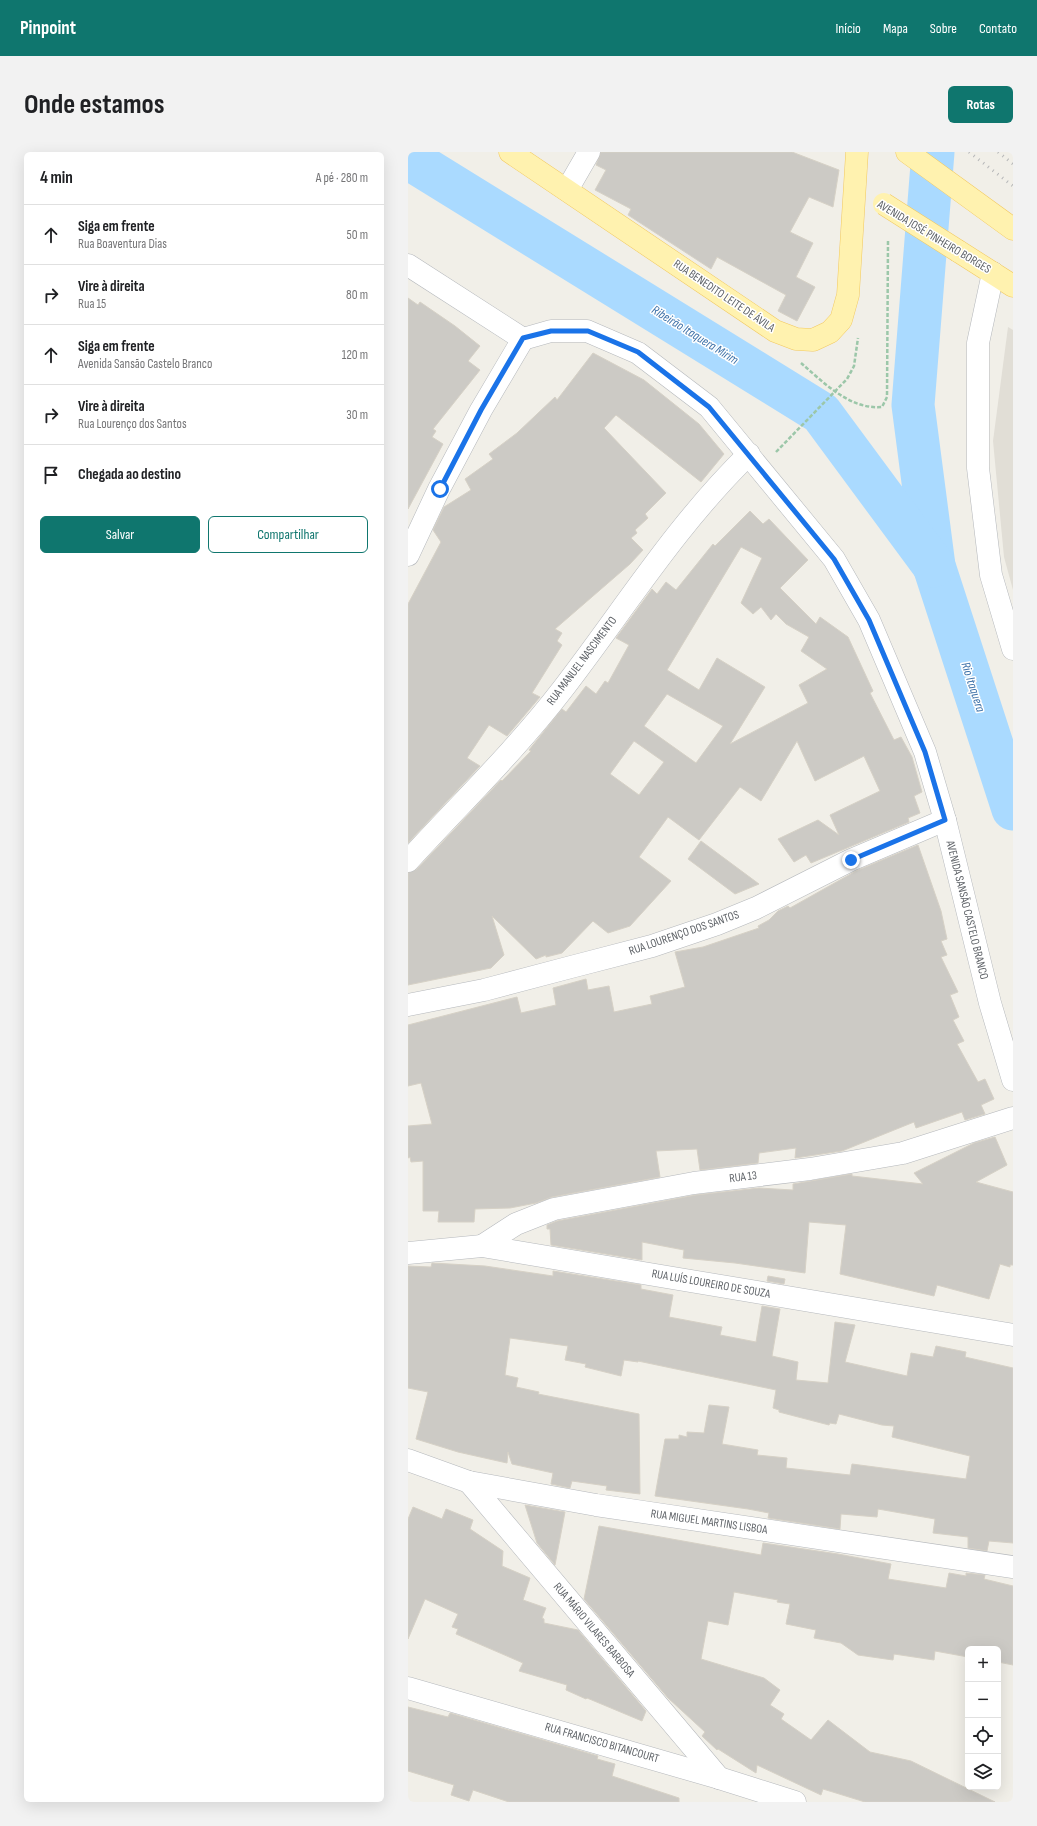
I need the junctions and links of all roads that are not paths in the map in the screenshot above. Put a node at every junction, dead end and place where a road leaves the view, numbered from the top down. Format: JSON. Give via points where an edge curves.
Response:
{"nodes":[{"id":1,"x":510,"y":152,"type":"edge"},
{"id":2,"x":589,"y":152,"type":"edge"},
{"id":3,"x":857,"y":152,"type":"edge"},
{"id":4,"x":907,"y":152,"type":"edge"},
{"id":5,"x":567,"y":190,"type":"junction"},
{"id":6,"x":853,"y":206,"type":"junction"},
{"id":7,"x":1013,"y":229,"type":"edge"},
{"id":8,"x":408,"y":265,"type":"edge"},
{"id":9,"x":993,"y":273,"type":"junction"},
{"id":10,"x":1013,"y":286,"type":"edge"},
{"id":11,"x":523,"y":338,"type":"junction"},
{"id":12,"x":749,"y":454,"type":"junction"},
{"id":13,"x":408,"y":553,"type":"edge"},
{"id":14,"x":1013,"y":648,"type":"edge"},
{"id":15,"x":945,"y":820,"type":"junction"},
{"id":16,"x":408,"y":861,"type":"edge"},
{"id":17,"x":408,"y":1005,"type":"edge"},
{"id":18,"x":1013,"y":1080,"type":"edge"},
{"id":19,"x":1011,"y":1119,"type":"edge"},
{"id":20,"x":482,"y":1246,"type":"junction"},
{"id":21,"x":408,"y":1253,"type":"edge"},
{"id":22,"x":1013,"y":1335,"type":"edge"},
{"id":23,"x":408,"y":1460,"type":"edge"},
{"id":24,"x":468,"y":1482,"type":"junction"},
{"id":25,"x":1013,"y":1567,"type":"edge"},
{"id":26,"x":408,"y":1688,"type":"edge"},
{"id":27,"x":719,"y":1778,"type":"junction"},
{"id":28,"x":795,"y":1802,"type":"edge"}],
"edges":[{"from":1,"to":5,"type":"main road","name":"RUA BENEDITO LEITE DE ÁVILA"},
{"from":2,"to":5,"type":"street"},
{"from":3,"to":6,"type":"main road","name":"RUA BENEDITO LEITE DE ÁVILA"},
{"from":4,"to":7,"type":"main road"},
{"from":5,"to":6,"type":"main road","name":"RUA BENEDITO LEITE DE ÁVILA","via":[[775,331],[796,339],[813,340],[830,332],[841,320],[848,296]]},
{"from":6,"to":9,"type":"main road","name":"AVENIDA JOSÉ PINHEIRO BORGES","bridge":true,"via":[[868,200],[884,204]]},
{"from":8,"to":11,"type":"street"},
{"from":9,"to":10,"type":"main road","name":"AVENIDA JOSÉ PINHEIRO BORGES"},
{"from":9,"to":14,"type":"street","via":[[978,343],[978,468],[991,576]]},
{"from":11,"to":12,"type":"street","name":"AVENIDA SANSÃO CASTELO BRANCO","via":[[551,331],[588,331],[638,352],[709,407]]},
{"from":11,"to":13,"type":"street","via":[[481,410]]},
{"from":12,"to":15,"type":"street","name":"AVENIDA SANSÃO CASTELO BRANCO","via":[[834,559],[869,620],[925,752]]},
{"from":12,"to":16,"type":"street","name":"RUA MANUEL NASCIMENTO","via":[[725,477],[671,541],[561,691],[521,739]]},
{"from":15,"to":17,"type":"street","name":"RUA LOURENÇO DOS SANTOS","via":[[851,860],[756,908],[717,924],[652,946],[484,990]]},
{"from":15,"to":18,"type":"street","name":"AVENIDA SANSÃO CASTELO BRANCO","via":[[990,1003]]},
{"from":19,"to":20,"type":"street","name":"RUA 13","via":[[903,1153],[810,1169],[694,1183],[554,1209],[516,1224]]},
{"from":20,"to":21,"type":"street","name":"RUA LUÍS LOUREIRO DE SOUZA"},
{"from":20,"to":22,"type":"street","name":"RUA LUÍS LOUREIRO DE SOUZA"},
{"from":23,"to":24,"type":"street","name":"RUA MIGUEL MARTINS LISBOA"},
{"from":24,"to":25,"type":"street","name":"RUA MIGUEL MARTINS LISBOA","via":[[596,1505]]},
{"from":24,"to":27,"type":"street","name":"RUA MÁRIO VILARES BARBOSA"},
{"from":26,"to":27,"type":"street","name":"RUA FRANCISCO BITANCOURT"},
{"from":27,"to":28,"type":"street","name":"RUA FRANCISCO BITANCOURT"}]}
